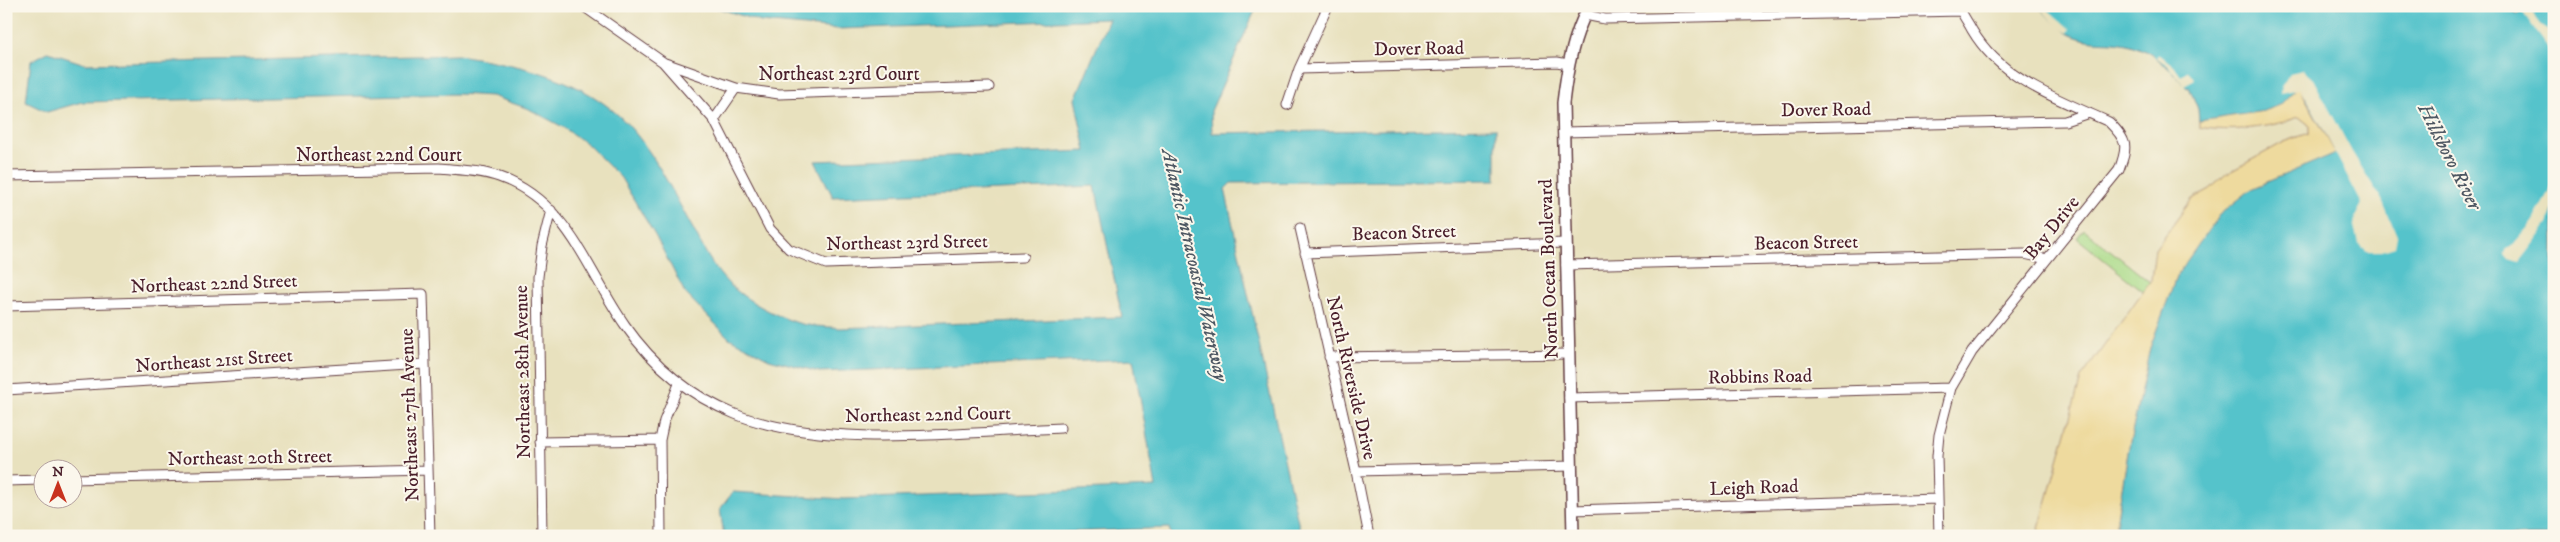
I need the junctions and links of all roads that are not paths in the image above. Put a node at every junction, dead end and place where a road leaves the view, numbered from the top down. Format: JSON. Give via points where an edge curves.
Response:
{"nodes":[{"id":1,"x":583,"y":6,"type":"edge"},
{"id":2,"x":1328,"y":6,"type":"edge"},
{"id":3,"x":1960,"y":8,"type":"edge"},
{"id":4,"x":1587,"y":11,"type":"edge"},
{"id":5,"x":663,"y":62,"type":"junction"},
{"id":6,"x":1568,"y":64,"type":"junction"},
{"id":7,"x":1299,"y":69,"type":"junction"},
{"id":8,"x":989,"y":87,"type":"dead end"},
{"id":9,"x":736,"y":88,"type":"junction"},
{"id":10,"x":1287,"y":105,"type":"dead end"},
{"id":11,"x":2089,"y":113,"type":"junction"},
{"id":12,"x":714,"y":120,"type":"junction"},
{"id":13,"x":1562,"y":132,"type":"junction"},
{"id":14,"x":6,"y":176,"type":"edge"},
{"id":15,"x":551,"y":210,"type":"junction"},
{"id":16,"x":1300,"y":228,"type":"dead end"},
{"id":17,"x":1565,"y":243,"type":"junction"},
{"id":18,"x":1305,"y":253,"type":"junction"},
{"id":19,"x":1022,"y":257,"type":"dead end"},
{"id":20,"x":2047,"y":259,"type":"junction"},
{"id":21,"x":1566,"y":265,"type":"junction"},
{"id":22,"x":423,"y":294,"type":"joint"},
{"id":23,"x":6,"y":306,"type":"edge"},
{"id":24,"x":1568,"y":354,"type":"junction"},
{"id":25,"x":1329,"y":357,"type":"junction"},
{"id":26,"x":424,"y":364,"type":"junction"},
{"id":27,"x":680,"y":384,"type":"junction"},
{"id":28,"x":1951,"y":388,"type":"junction"},
{"id":29,"x":6,"y":390,"type":"edge"},
{"id":30,"x":1569,"y":398,"type":"junction"},
{"id":31,"x":1061,"y":428,"type":"dead end"},
{"id":32,"x":660,"y":440,"type":"junction"},
{"id":33,"x":540,"y":442,"type":"junction"},
{"id":34,"x":1572,"y":466,"type":"junction"},
{"id":35,"x":428,"y":470,"type":"junction"},
{"id":36,"x":1356,"y":471,"type":"junction"},
{"id":37,"x":82,"y":479,"type":"edge"},
{"id":38,"x":32,"y":480,"type":"edge"},
{"id":39,"x":6,"y":481,"type":"edge"},
{"id":40,"x":1938,"y":499,"type":"junction"},
{"id":41,"x":1572,"y":510,"type":"junction"},
{"id":42,"x":430,"y":536,"type":"edge"},
{"id":43,"x":542,"y":536,"type":"edge"},
{"id":44,"x":661,"y":536,"type":"edge"},
{"id":45,"x":1369,"y":536,"type":"edge"},
{"id":46,"x":1573,"y":536,"type":"edge"},
{"id":47,"x":1939,"y":536,"type":"edge"}],
"edges":[{"from":1,"to":5,"type":"street","name":"Northeast 23rd Street"},
{"from":2,"to":7,"type":"street"},
{"from":3,"to":4,"type":"street","via":[[1605,19]]},
{"from":3,"to":11,"type":"street","name":"Bay Drive","via":[[1991,56],[2014,76]]},
{"from":4,"to":6,"type":"main road","name":"North Ocean Boulevard"},
{"from":5,"to":9,"type":"street","name":"Northeast 23rd Court"},
{"from":5,"to":12,"type":"street","name":"Northeast 23rd Street"},
{"from":6,"to":7,"type":"street","name":"Dover Road"},
{"from":6,"to":13,"type":"main road","name":"North Ocean Boulevard","via":[[1562,103]]},
{"from":7,"to":10,"type":"street"},
{"from":8,"to":9,"type":"street","name":"Northeast 23rd Court","via":[[806,94]]},
{"from":9,"to":12,"type":"street"},
{"from":11,"to":13,"type":"street","name":"Dover Road","via":[[2065,121]]},
{"from":11,"to":20,"type":"street","name":"Bay Drive","via":[[2109,122],[2121,134],[2126,150],[2120,170]]},
{"from":12,"to":19,"type":"street","name":"Northeast 23rd Street","via":[[770,229],[789,249],[806,258],[826,264],[854,264]]},
{"from":13,"to":17,"type":"main road","name":"North Ocean Boulevard"},
{"from":14,"to":15,"type":"street","name":"Northeast 22nd Court","via":[[439,168],[499,177],[529,192]]},
{"from":15,"to":27,"type":"street","name":"Northeast 22nd Court","via":[[574,238],[625,325],[652,358]]},
{"from":15,"to":33,"type":"street","name":"Northeast 28th Avenue","via":[[538,277]]},
{"from":16,"to":18,"type":"street","name":"North Riverside Drive"},
{"from":17,"to":18,"type":"street","name":"Beacon Street"},
{"from":17,"to":21,"type":"main road","name":"North Ocean Boulevard"},
{"from":18,"to":25,"type":"street","name":"North Riverside Drive"},
{"from":20,"to":21,"type":"street","name":"Beacon Street","via":[[2024,254]]},
{"from":20,"to":28,"type":"street","name":"Bay Drive","via":[[1972,352]]},
{"from":21,"to":24,"type":"main road","name":"North Ocean Boulevard"},
{"from":22,"to":23,"type":"street","name":"Northeast 22nd Street"},
{"from":22,"to":26,"type":"street","name":"Northeast 27th Avenue"},
{"from":24,"to":25,"type":"street"},
{"from":24,"to":30,"type":"main road","name":"North Ocean Boulevard"},
{"from":25,"to":36,"type":"street","name":"North Riverside Drive"},
{"from":26,"to":29,"type":"street","name":"Northeast 21st Street"},
{"from":26,"to":35,"type":"street","name":"Northeast 27th Avenue"},
{"from":27,"to":31,"type":"street","name":"Northeast 22nd Court","via":[[735,414],[778,428],[859,436]]},
{"from":27,"to":32,"type":"street","via":[[664,421]]},
{"from":28,"to":30,"type":"street","name":"Robbins Road"},
{"from":28,"to":40,"type":"street","name":"Bay Drive","via":[[1939,435]]},
{"from":30,"to":34,"type":"main road","name":"North Ocean Boulevard"},
{"from":32,"to":33,"type":"street"},
{"from":32,"to":44,"type":"street"},
{"from":33,"to":43,"type":"street","name":"Northeast 28th Avenue"},
{"from":34,"to":36,"type":"street"},
{"from":34,"to":41,"type":"main road","name":"North Ocean Boulevard"},
{"from":35,"to":37,"type":"street","name":"Northeast 20th Street"},
{"from":35,"to":42,"type":"street","name":"Northeast 27th Avenue"},
{"from":36,"to":45,"type":"street","name":"North Riverside Drive"},
{"from":38,"to":39,"type":"street"},
{"from":40,"to":41,"type":"street","name":"Leigh Road"},
{"from":40,"to":47,"type":"street","name":"Bay Drive"},
{"from":41,"to":46,"type":"main road","name":"North Ocean Boulevard"}]}
